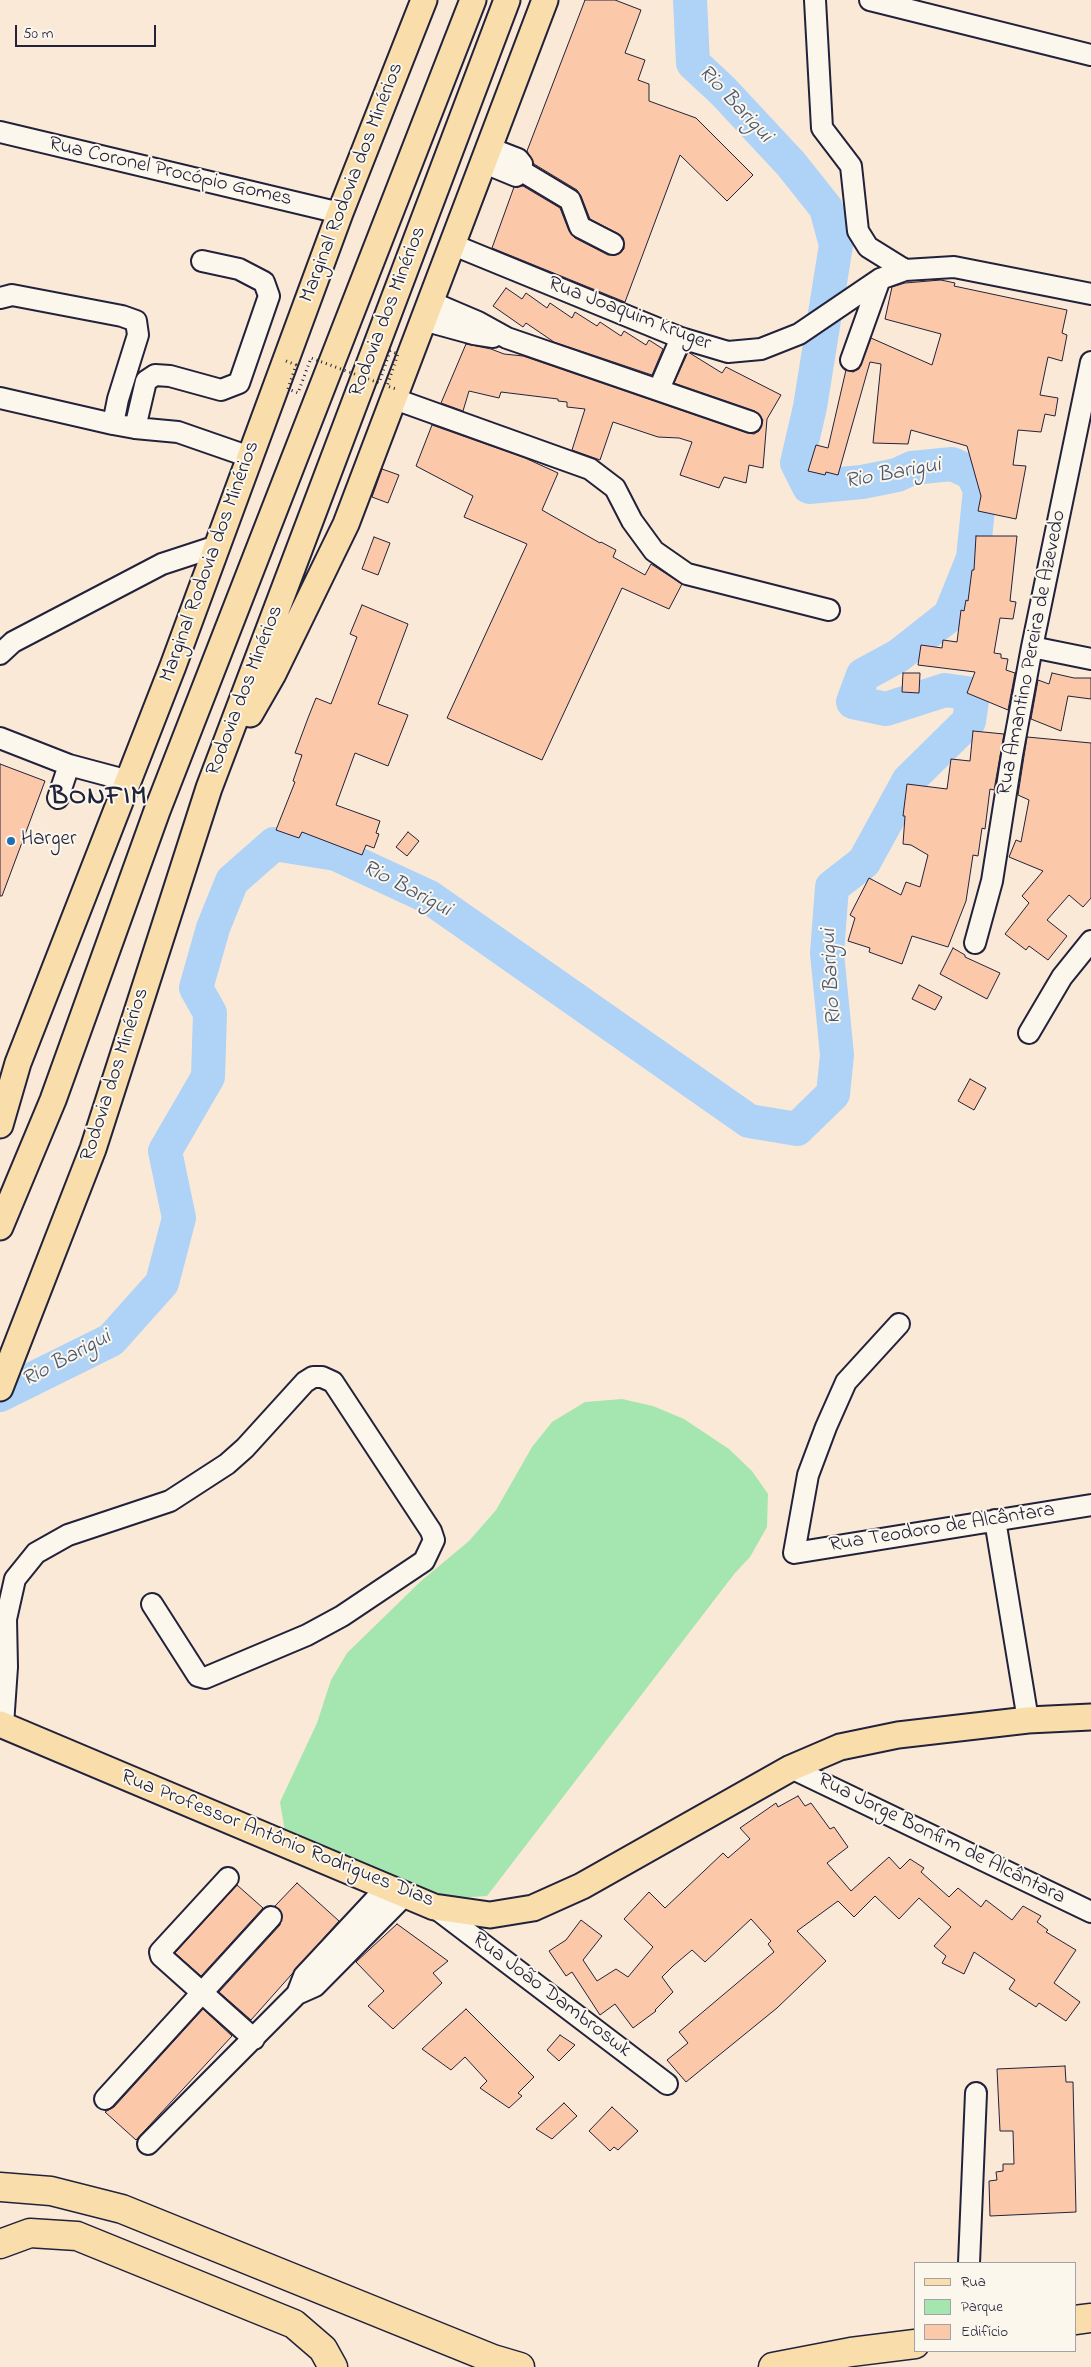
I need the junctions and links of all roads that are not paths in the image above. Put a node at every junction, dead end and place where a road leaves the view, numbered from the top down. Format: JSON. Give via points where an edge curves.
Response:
{"nodes":[{"id":1,"x":424,"y":0,"type":"edge"},
{"id":2,"x":473,"y":0,"type":"edge"},
{"id":3,"x":507,"y":0,"type":"edge"},
{"id":4,"x":544,"y":0,"type":"edge"},
{"id":5,"x":815,"y":0,"type":"edge"},
{"id":6,"x":870,"y":0,"type":"edge"},
{"id":7,"x":1091,"y":55,"type":"edge"},
{"id":8,"x":0,"y":132,"type":"edge"},
{"id":9,"x":485,"y":154,"type":"junction"},
{"id":10,"x":340,"y":213,"type":"junction"},
{"id":11,"x":451,"y":244,"type":"junction"},
{"id":12,"x":613,"y":244,"type":"dead end"},
{"id":13,"x":202,"y":261,"type":"dead end"},
{"id":14,"x":905,"y":270,"type":"junction"},
{"id":15,"x":880,"y":279,"type":"junction"},
{"id":16,"x":1091,"y":294,"type":"edge"},
{"id":17,"x":0,"y":298,"type":"edge"},
{"id":18,"x":427,"y":311,"type":"junction"},
{"id":19,"x":682,"y":338,"type":"junction"},
{"id":20,"x":851,"y":360,"type":"dead end"},
{"id":21,"x":1091,"y":362,"type":"edge"},
{"id":22,"x":659,"y":389,"type":"junction"},
{"id":23,"x":394,"y":394,"type":"junction"},
{"id":24,"x":0,"y":398,"type":"edge"},
{"id":25,"x":751,"y":422,"type":"dead end"},
{"id":26,"x":114,"y":424,"type":"junction"},
{"id":27,"x":136,"y":428,"type":"junction"},
{"id":28,"x":250,"y":457,"type":"junction"},
{"id":29,"x":217,"y":546,"type":"junction"},
{"id":30,"x":828,"y":610,"type":"dead end"},
{"id":31,"x":1032,"y":647,"type":"junction"},
{"id":32,"x":0,"y":654,"type":"edge"},
{"id":33,"x":1091,"y":659,"type":"edge"},
{"id":34,"x":0,"y":738,"type":"edge"},
{"id":35,"x":69,"y":765,"type":"junction"},
{"id":36,"x":129,"y":781,"type":"junction"},
{"id":37,"x":209,"y":788,"type":"junction"},
{"id":38,"x":58,"y":798,"type":"dead end"},
{"id":39,"x":1091,"y":941,"type":"edge"},
{"id":40,"x":974,"y":943,"type":"dead end"},
{"id":41,"x":1029,"y":1033,"type":"dead end"},
{"id":42,"x":4,"y":1093,"type":"edge"},
{"id":43,"x":0,"y":1125,"type":"edge"},
{"id":44,"x":0,"y":1226,"type":"edge"},
{"id":45,"x":899,"y":1324,"type":"dead end"},
{"id":46,"x":0,"y":1388,"type":"edge"},
{"id":47,"x":1091,"y":1505,"type":"edge"},
{"id":48,"x":995,"y":1520,"type":"junction"},
{"id":49,"x":152,"y":1604,"type":"dead end"},
{"id":50,"x":1091,"y":1717,"type":"edge"},
{"id":51,"x":1028,"y":1720,"type":"junction"},
{"id":52,"x":2,"y":1724,"type":"edge"},
{"id":53,"x":790,"y":1768,"type":"junction"},
{"id":54,"x":228,"y":1878,"type":"dead end"},
{"id":55,"x":396,"y":1891,"type":"junction"},
{"id":56,"x":434,"y":1907,"type":"junction"},
{"id":57,"x":1091,"y":1912,"type":"edge"},
{"id":58,"x":271,"y":1917,"type":"dead end"},
{"id":59,"x":201,"y":1992,"type":"junction"},
{"id":60,"x":254,"y":2039,"type":"junction"},
{"id":61,"x":667,"y":2084,"type":"dead end"},
{"id":62,"x":976,"y":2093,"type":"dead end"},
{"id":63,"x":105,"y":2099,"type":"dead end"},
{"id":64,"x":148,"y":2144,"type":"dead end"},
{"id":65,"x":0,"y":2187,"type":"edge"},
{"id":66,"x":0,"y":2244,"type":"edge"},
{"id":67,"x":970,"y":2262,"type":"edge"},
{"id":68,"x":1091,"y":2318,"type":"edge"},
{"id":69,"x":1076,"y":2320,"type":"edge"},
{"id":70,"x":914,"y":2344,"type":"edge"},
{"id":71,"x":914,"y":2344,"type":"edge"},
{"id":72,"x":914,"y":2345,"type":"edge"},
{"id":73,"x":333,"y":2367,"type":"edge"},
{"id":74,"x":520,"y":2367,"type":"edge"},
{"id":75,"x":773,"y":2367,"type":"edge"},
{"id":76,"x":835,"y":2367,"type":"edge"},
{"id":77,"x":872,"y":2367,"type":"edge"}],
"edges":[{"from":1,"to":10,"type":"main road","name":"Marginal Rodovia dos Minérios"},
{"from":2,"to":44,"type":"main road","name":"Rodovia dos Minérios","via":[[157,811],[53,1100]]},
{"from":3,"to":37,"type":"main road","name":"Rodovia dos Minérios"},
{"from":4,"to":9,"type":"main road"},
{"from":5,"to":14,"type":"street","via":[[822,128],[851,166],[858,232],[868,247]]},
{"from":6,"to":7,"type":"street"},
{"from":8,"to":10,"type":"street","name":"Rua Coronel Procópio Gomes"},
{"from":9,"to":11,"type":"main road"},
{"from":9,"to":12,"type":"street","via":[[516,176],[520,170],[570,200],[580,227]]},
{"from":10,"to":28,"type":"main road","name":"Marginal Rodovia dos Minérios"},
{"from":11,"to":18,"type":"main road"},
{"from":11,"to":19,"type":"street","name":"Rua Joaquim Kruger"},
{"from":13,"to":27,"type":"street","via":[[239,269],[264,282],[269,296],[239,383],[221,390],[155,375],[146,381]]},
{"from":14,"to":15,"type":"street","name":"Rua Joaquim Kruger"},
{"from":14,"to":16,"type":"street","name":"Rua Joaquim Kruger","via":[[954,267]]},
{"from":15,"to":19,"type":"street","name":"Rua Joaquim Kruger","via":[[799,334],[761,349],[728,352]]},
{"from":15,"to":20,"type":"street"},
{"from":17,"to":26,"type":"street","via":[[12,295],[136,321],[138,335],[118,399]]},
{"from":18,"to":22,"type":"street","via":[[474,334],[507,338]]},
{"from":18,"to":23,"type":"main road"},
{"from":19,"to":22,"type":"street"},
{"from":21,"to":31,"type":"street","name":"Rua Amantino Pereira de Azevedo"},
{"from":22,"to":25,"type":"street"},
{"from":23,"to":30,"type":"street","via":[[590,469],[615,488],[632,521],[654,551],[688,574]]},
{"from":23,"to":37,"type":"main road","via":[[346,524],[273,674]]},
{"from":24,"to":26,"type":"street"},
{"from":26,"to":27,"type":"street"},
{"from":27,"to":28,"type":"street","via":[[178,432]]},
{"from":28,"to":29,"type":"main road","name":"Marginal Rodovia dos Minérios"},
{"from":29,"to":32,"type":"street","via":[[162,564],[13,642]]},
{"from":29,"to":36,"type":"main road","name":"Marginal Rodovia dos Minérios"},
{"from":31,"to":33,"type":"street"},
{"from":31,"to":40,"type":"street","name":"Rua Amantino Pereira de Azevedo","via":[[992,881]]},
{"from":34,"to":35,"type":"street"},
{"from":35,"to":36,"type":"street"},
{"from":35,"to":38,"type":"street"},
{"from":36,"to":42,"type":"main road","name":"Marginal Rodovia dos Minérios"},
{"from":37,"to":46,"type":"main road","name":"Rodovia dos Minérios","via":[[93,1149]]},
{"from":39,"to":41,"type":"street","via":[[1062,977]]},
{"from":42,"to":43,"type":"main road","name":"Marginal Rodovia dos Minérios"},
{"from":45,"to":48,"type":"street","name":"Rua Teodoro de Alcântara","via":[[869,1354],[842,1390],[808,1475],[794,1553]]},
{"from":47,"to":48,"type":"street","name":"Rua Teodoro de Alcântara"},
{"from":48,"to":51,"type":"street"},
{"from":49,"to":52,"type":"street","via":[[198,1676],[205,1678],[307,1635],[342,1616],[424,1561],[434,1540],[333,1382],[313,1377],[227,1464],[170,1501],[68,1535],[36,1553],[15,1579],[6,1619],[7,1667]]},
{"from":50,"to":51,"type":"main road","name":"Rua Professor Antônio Rodrigues Dias"},
{"from":51,"to":53,"type":"main road","name":"Rua Professor Antônio Rodrigues Dias","via":[[898,1735],[840,1747]]},
{"from":52,"to":55,"type":"main road","name":"Rua Professor Antônio Rodrigues Dias"},
{"from":53,"to":56,"type":"main road","name":"Rua Professor Antônio Rodrigues Dias","via":[[582,1886],[533,1908],[490,1915]]},
{"from":53,"to":57,"type":"street","name":"Rua Jorge Bonfim de Alcântara"},
{"from":54,"to":59,"type":"street","via":[[160,1952]]},
{"from":55,"to":56,"type":"main road","name":"Rua Professor Antônio Rodrigues Dias"},
{"from":55,"to":60,"type":"street","via":[[315,1986],[297,1994]]},
{"from":56,"to":61,"type":"street","name":"Rua João Dambroswk"},
{"from":58,"to":59,"type":"street"},
{"from":59,"to":60,"type":"street"},
{"from":59,"to":63,"type":"street"},
{"from":60,"to":64,"type":"street"},
{"from":62,"to":67,"type":"street"},
{"from":65,"to":74,"type":"highway","via":[[51,2191],[122,2210],[493,2360]]},
{"from":66,"to":73,"type":"highway","via":[[30,2232],[77,2236],[294,2324],[323,2348]]},
{"from":68,"to":69,"type":"highway"},
{"from":70,"to":75,"type":"highway"},
{"from":71,"to":76,"type":"highway"},
{"from":72,"to":77,"type":"highway"}]}
